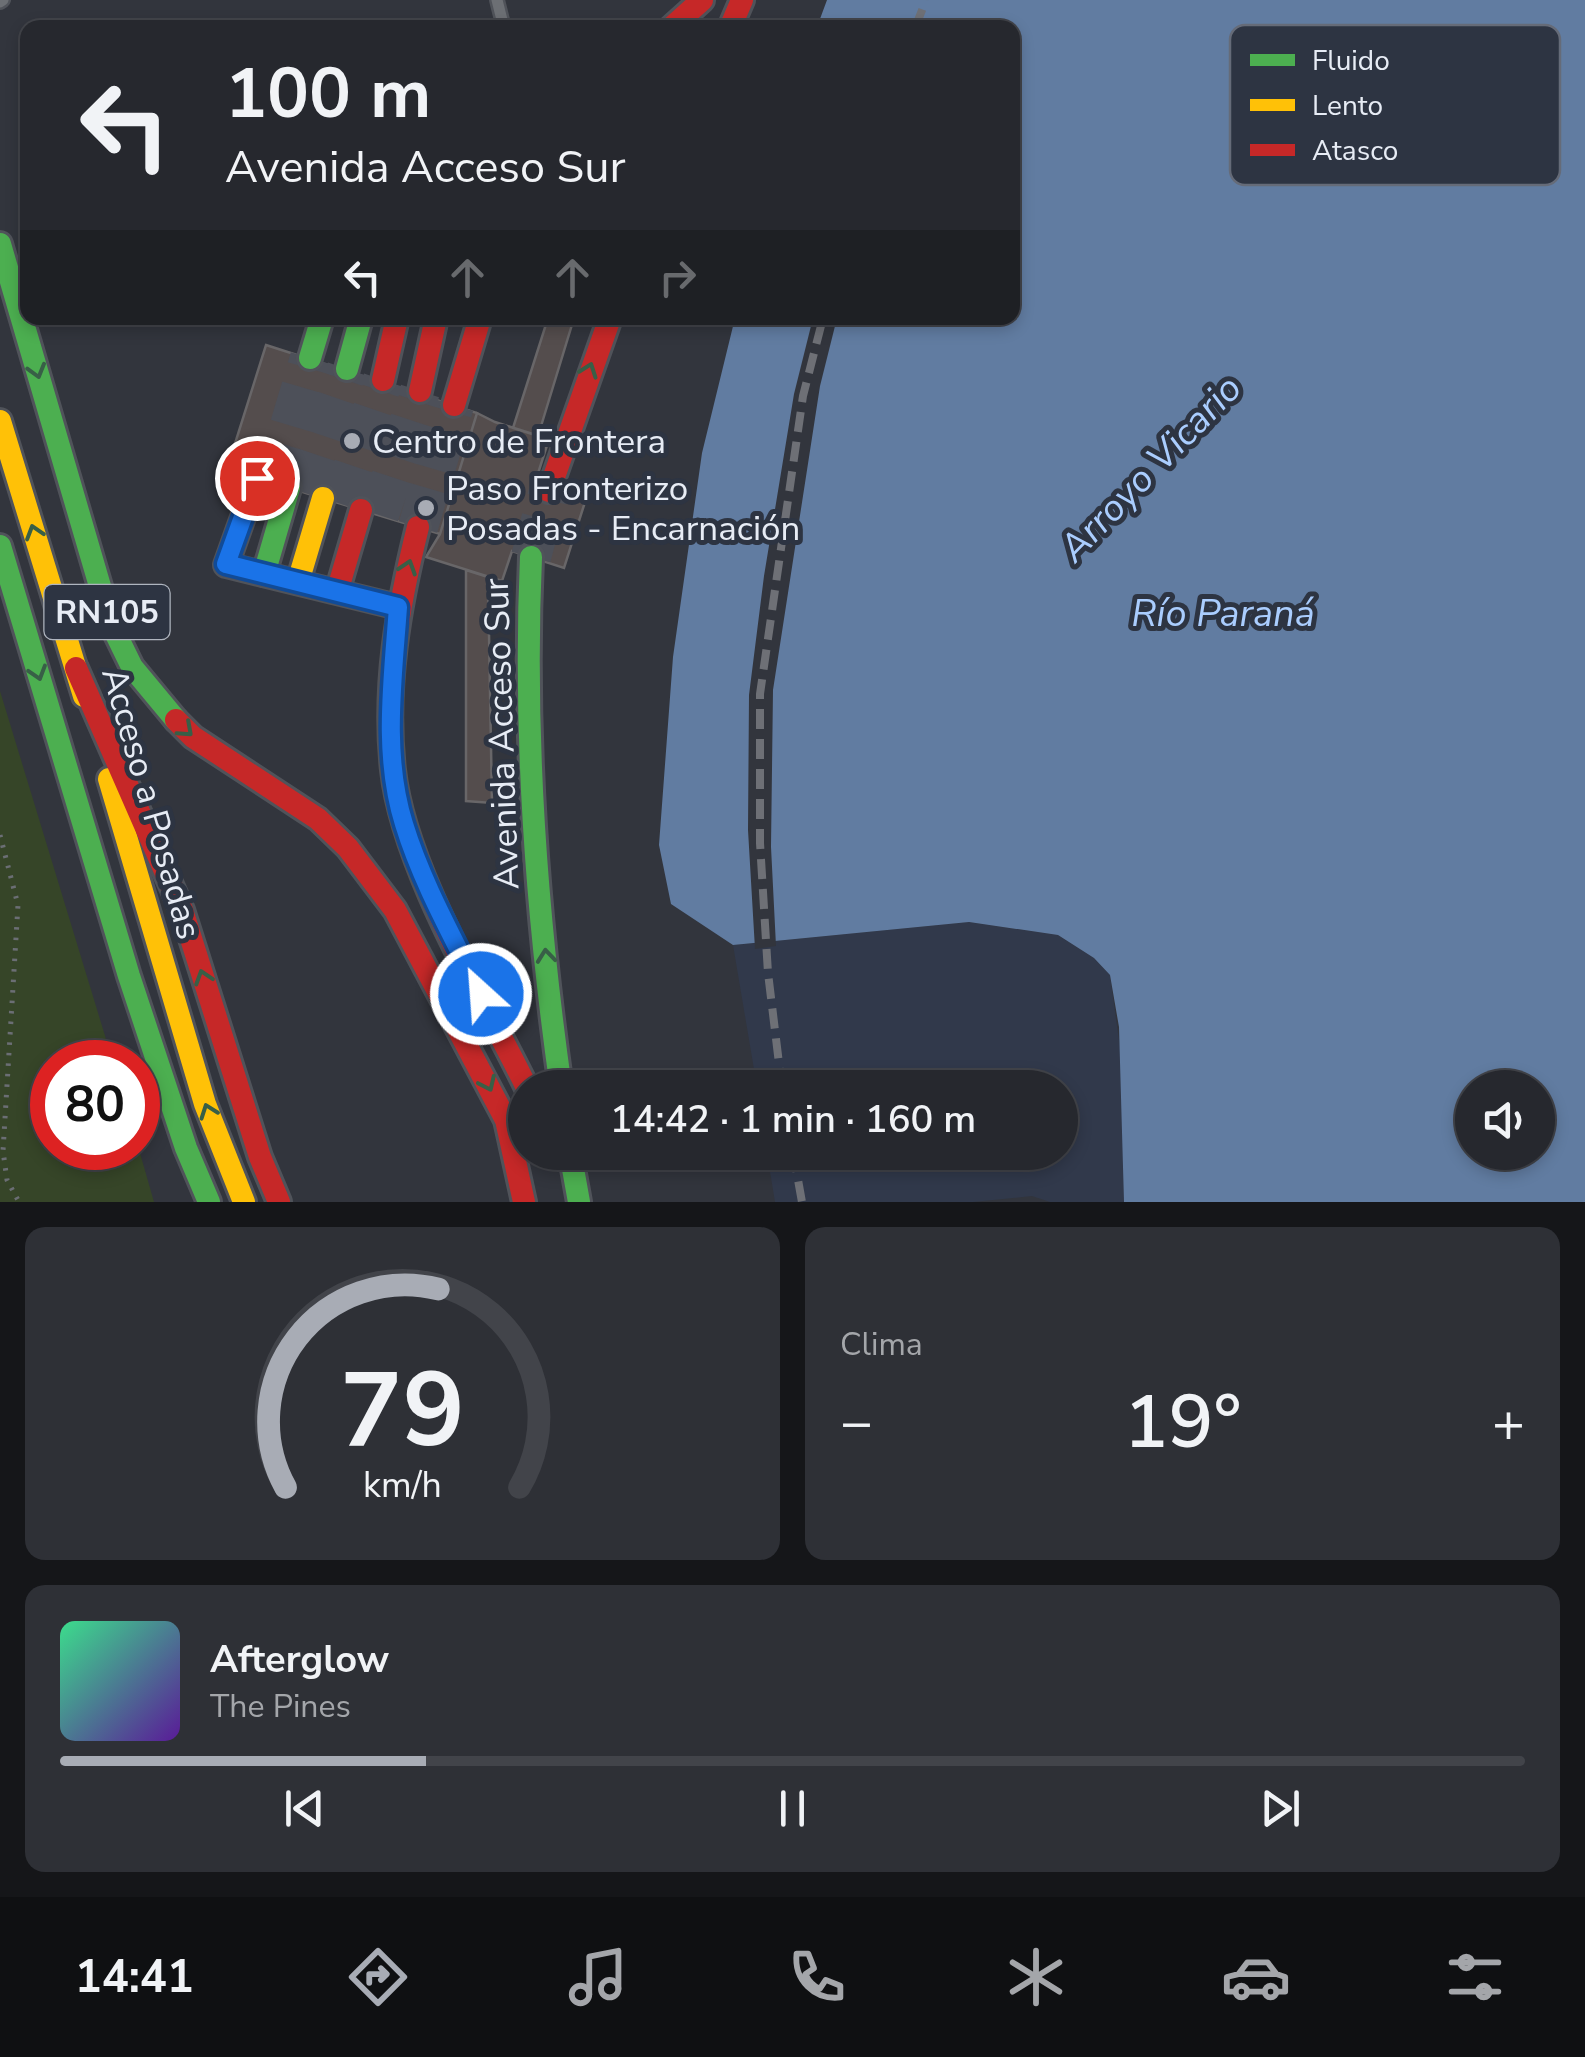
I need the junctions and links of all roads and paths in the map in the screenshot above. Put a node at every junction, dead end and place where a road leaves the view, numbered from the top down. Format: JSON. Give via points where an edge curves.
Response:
{"nodes":[{"id":1,"x":702,"y":0,"type":"edge"},
{"id":2,"x":680,"y":20,"type":"edge"},
{"id":3,"x":0,"y":244,"type":"edge"},
{"id":4,"x":20,"y":290,"type":"edge"},
{"id":5,"x":30,"y":325,"type":"edge"},
{"id":6,"x":310,"y":325,"type":"edge"},
{"id":7,"x":328,"y":325,"type":"edge"},
{"id":8,"x":344,"y":325,"type":"edge"},
{"id":9,"x":362,"y":325,"type":"edge"},
{"id":10,"x":379,"y":325,"type":"edge"},
{"id":11,"x":394,"y":325,"type":"edge"},
{"id":12,"x":414,"y":325,"type":"edge"},
{"id":13,"x":429,"y":325,"type":"edge"},
{"id":14,"x":449,"y":325,"type":"edge"},
{"id":15,"x":468,"y":325,"type":"edge"},
{"id":16,"x":607,"y":325,"type":"edge"},
{"id":17,"x":374,"y":378,"type":"junction"},
{"id":18,"x":0,"y":421,"type":"edge"},
{"id":19,"x":550,"y":491,"type":"tunnel mouth"},
{"id":20,"x":334,"y":502,"type":"junction"},
{"id":21,"x":0,"y":546,"type":"edge"},
{"id":22,"x":531,"y":557,"type":"tunnel mouth"},
{"id":23,"x":291,"y":581,"type":"junction"},
{"id":24,"x":378,"y":602,"type":"junction"},
{"id":25,"x":76,"y":668,"type":"junction"},
{"id":26,"x":0,"y":835,"type":"edge"},
{"id":27,"x":518,"y":1070,"type":"edge"},
{"id":28,"x":559,"y":1070,"type":"edge"},
{"id":29,"x":567,"y":1170,"type":"edge"},
{"id":30,"x":577,"y":1194,"type":"edge"},
{"id":31,"x":18,"y":1202,"type":"edge"},
{"id":32,"x":208,"y":1202,"type":"edge"},
{"id":33,"x":244,"y":1202,"type":"edge"},
{"id":34,"x":279,"y":1202,"type":"edge"},
{"id":35,"x":524,"y":1202,"type":"edge"}],
"edges":[{"from":1,"to":2,"type":"main road"},
{"from":3,"to":4,"type":"main road","number":"RN105"},
{"from":5,"to":35,"type":"main road","number":"RN105","one_way":true,"via":[[110,624],[132,667],[193,737],[318,819],[372,878],[506,1120]]},
{"from":6,"to":17,"type":"main road"},
{"from":7,"to":17,"type":"main road"},
{"from":8,"to":17,"type":"main road"},
{"from":9,"to":17,"type":"main road"},
{"from":10,"to":17,"type":"main road"},
{"from":11,"to":17,"type":"main road"},
{"from":12,"to":17,"type":"main road"},
{"from":13,"to":17,"type":"main road"},
{"from":14,"to":17,"type":"main road"},
{"from":15,"to":17,"type":"main road"},
{"from":19,"to":16,"type":"main road","one_way":true},
{"from":25,"to":18,"type":"main road","name":"Acceso a Posadas","one_way":true},
{"from":20,"to":23,"type":"main road"},
{"from":20,"to":23,"type":"main road"},
{"from":20,"to":23,"type":"main road"},
{"from":20,"to":23,"type":"main road","via":[[226,564]]},
{"from":24,"to":20,"type":"main road","name":"Avenida Acceso Sur","one_way":true},
{"from":20,"to":24,"type":"main road","name":"Avenida Acceso Sur"},
{"from":21,"to":32,"type":"main road","one_way":true,"via":[[129,976]]},
{"from":28,"to":22,"type":"main road","name":"Avenida Acceso Sur","one_way":true,"via":[[536,868],[527,667]]},
{"from":23,"to":24,"type":"main road"},
{"from":24,"to":27,"type":"main road","name":"Avenida Acceso Sur","via":[[404,823]]},
{"from":33,"to":25,"type":"main road","name":"Acceso a Posadas","one_way":true,"via":[[205,1104]]},
{"from":34,"to":25,"type":"main road","number":"RN105","one_way":true,"via":[[182,910]]},
{"from":26,"to":31,"type":"path","via":[[18,905],[3,1152]]},
{"from":29,"to":30,"type":"main road"}]}
